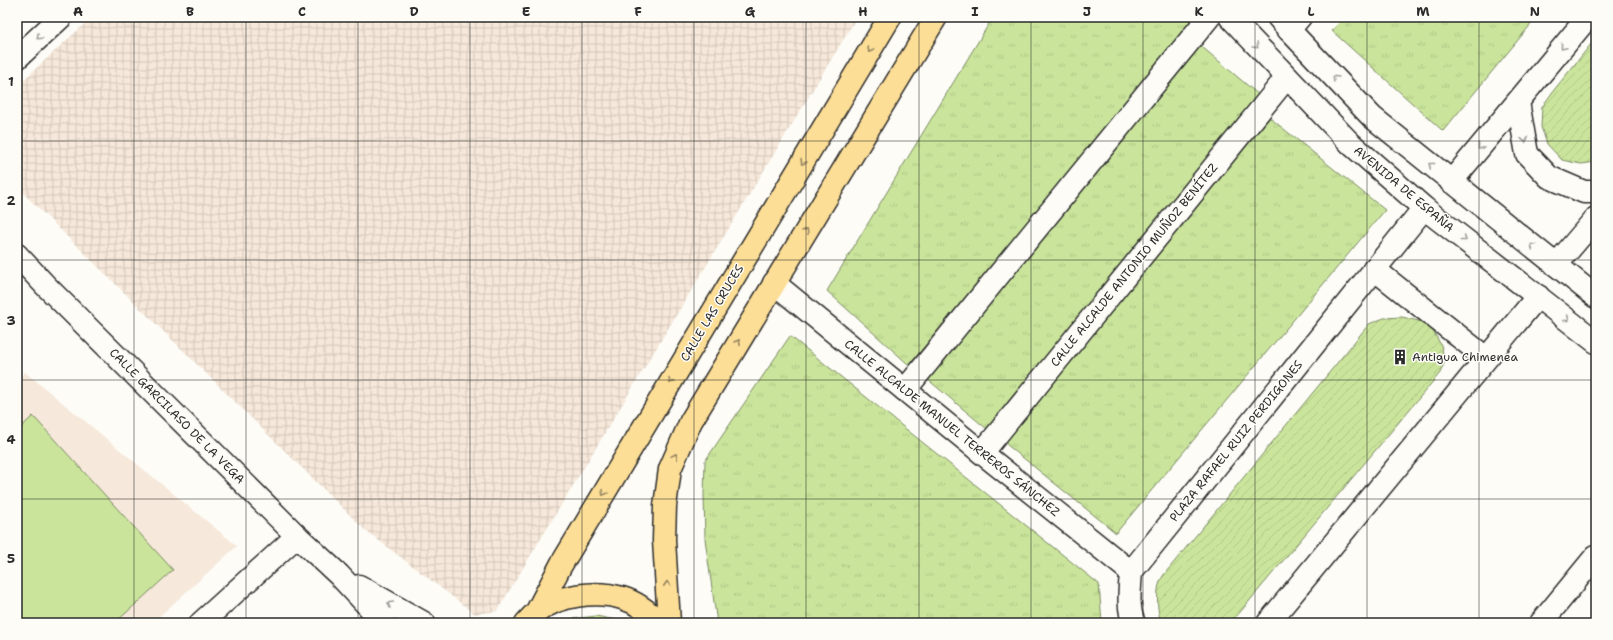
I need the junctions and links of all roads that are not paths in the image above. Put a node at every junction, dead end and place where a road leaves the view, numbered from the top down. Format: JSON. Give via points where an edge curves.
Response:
{"nodes":[{"id":1,"x":61,"y":17,"type":"edge"},
{"id":2,"x":890,"y":17,"type":"edge"},
{"id":3,"x":936,"y":17,"type":"edge"},
{"id":4,"x":1209,"y":17,"type":"edge"},
{"id":5,"x":1230,"y":17,"type":"edge"},
{"id":6,"x":1588,"y":17,"type":"edge"},
{"id":7,"x":1289,"y":21,"type":"edge"},
{"id":8,"x":17,"y":58,"type":"edge"},
{"id":9,"x":1287,"y":77,"type":"junction"},
{"id":10,"x":1518,"y":102,"type":"junction"},
{"id":11,"x":1451,"y":182,"type":"junction"},
{"id":12,"x":1596,"y":192,"type":"edge"},
{"id":13,"x":1424,"y":208,"type":"junction"},
{"id":14,"x":1596,"y":218,"type":"edge"},
{"id":15,"x":17,"y":255,"type":"edge"},
{"id":16,"x":1556,"y":265,"type":"junction"},
{"id":17,"x":1374,"y":269,"type":"junction"},
{"id":18,"x":774,"y":283,"type":"junction"},
{"id":19,"x":1538,"y":296,"type":"junction"},
{"id":20,"x":1596,"y":297,"type":"edge"},
{"id":21,"x":1596,"y":342,"type":"edge"},
{"id":22,"x":1486,"y":358,"type":"junction"},
{"id":23,"x":905,"y":390,"type":"junction"},
{"id":24,"x":982,"y":453,"type":"junction"},
{"id":25,"x":297,"y":536,"type":"junction"},
{"id":26,"x":1596,"y":556,"type":"edge"},
{"id":27,"x":1131,"y":572,"type":"junction"},
{"id":28,"x":339,"y":575,"type":"junction"},
{"id":29,"x":532,"y":617,"type":"edge"},
{"id":30,"x":201,"y":623,"type":"edge"},
{"id":31,"x":384,"y":623,"type":"edge"},
{"id":32,"x":424,"y":623,"type":"edge"},
{"id":33,"x":660,"y":623,"type":"edge"},
{"id":34,"x":669,"y":623,"type":"edge"},
{"id":35,"x":1134,"y":623,"type":"edge"},
{"id":36,"x":1268,"y":623,"type":"edge"},
{"id":37,"x":1541,"y":623,"type":"edge"}],
"edges":[{"from":1,"to":8,"type":"street","one_way":true},
{"from":2,"to":29,"type":"main road","name":"CALLE LAS CRUCES","one_way":true},
{"from":18,"to":3,"type":"main road","one_way":true},
{"from":4,"to":23,"type":"street"},
{"from":5,"to":9,"type":"street","name":"AVENIDA DE ESPAÑA","one_way":true},
{"from":6,"to":10,"type":"street","one_way":true},
{"from":11,"to":7,"type":"street","one_way":true,"via":[[1372,117]]},
{"from":9,"to":13,"type":"street","name":"AVENIDA DE ESPAÑA","via":[[1350,143]]},
{"from":9,"to":24,"type":"street","name":"CALLE ALCALDE ANTONIO MUÑOZ BENÍTEZ"},
{"from":10,"to":11,"type":"street","one_way":true},
{"from":10,"to":12,"type":"street","one_way":true,"via":[[1527,154],[1549,177],[1584,192]]},
{"from":16,"to":11,"type":"street","one_way":true},
{"from":13,"to":17,"type":"street","name":"PLAZA RAFAEL RUIZ PERDIGONES"},
{"from":13,"to":19,"type":"street","name":"AVENIDA DE ESPAÑA","one_way":true},
{"from":14,"to":16,"type":"street"},
{"from":15,"to":25,"type":"street","name":"CALLE GARCILASO DE LA VEGA"},
{"from":16,"to":20,"type":"street"},
{"from":17,"to":22,"type":"street"},
{"from":17,"to":27,"type":"street","name":"PLAZA RAFAEL RUIZ PERDIGONES"},
{"from":18,"to":23,"type":"street","name":"CALLE ALCALDE MANUEL TERREROS SÁNCHEZ"},
{"from":34,"to":18,"type":"main road","one_way":true,"via":[[664,533],[670,469],[691,421]]},
{"from":19,"to":21,"type":"street","name":"AVENIDA DE ESPAÑA","one_way":true},
{"from":19,"to":22,"type":"street"},
{"from":22,"to":36,"type":"street"},
{"from":23,"to":24,"type":"street","name":"CALLE ALCALDE MANUEL TERREROS SÁNCHEZ"},
{"from":24,"to":27,"type":"street","name":"CALLE ALCALDE MANUEL TERREROS SÁNCHEZ"},
{"from":25,"to":28,"type":"street","name":"CALLE GARCILASO DE LA VEGA"},
{"from":25,"to":30,"type":"street"},
{"from":26,"to":37,"type":"street"},
{"from":27,"to":35,"type":"street","via":[[1131,616]]},
{"from":28,"to":31,"type":"street","name":"CALLE GARCILASO DE LA VEGA"},
{"from":32,"to":28,"type":"street","name":"CALLE GARCILASO DE LA VEGA","one_way":true},
{"from":29,"to":33,"type":"main road","via":[[564,598],[593,593],[622,598],[648,612]]}]}
